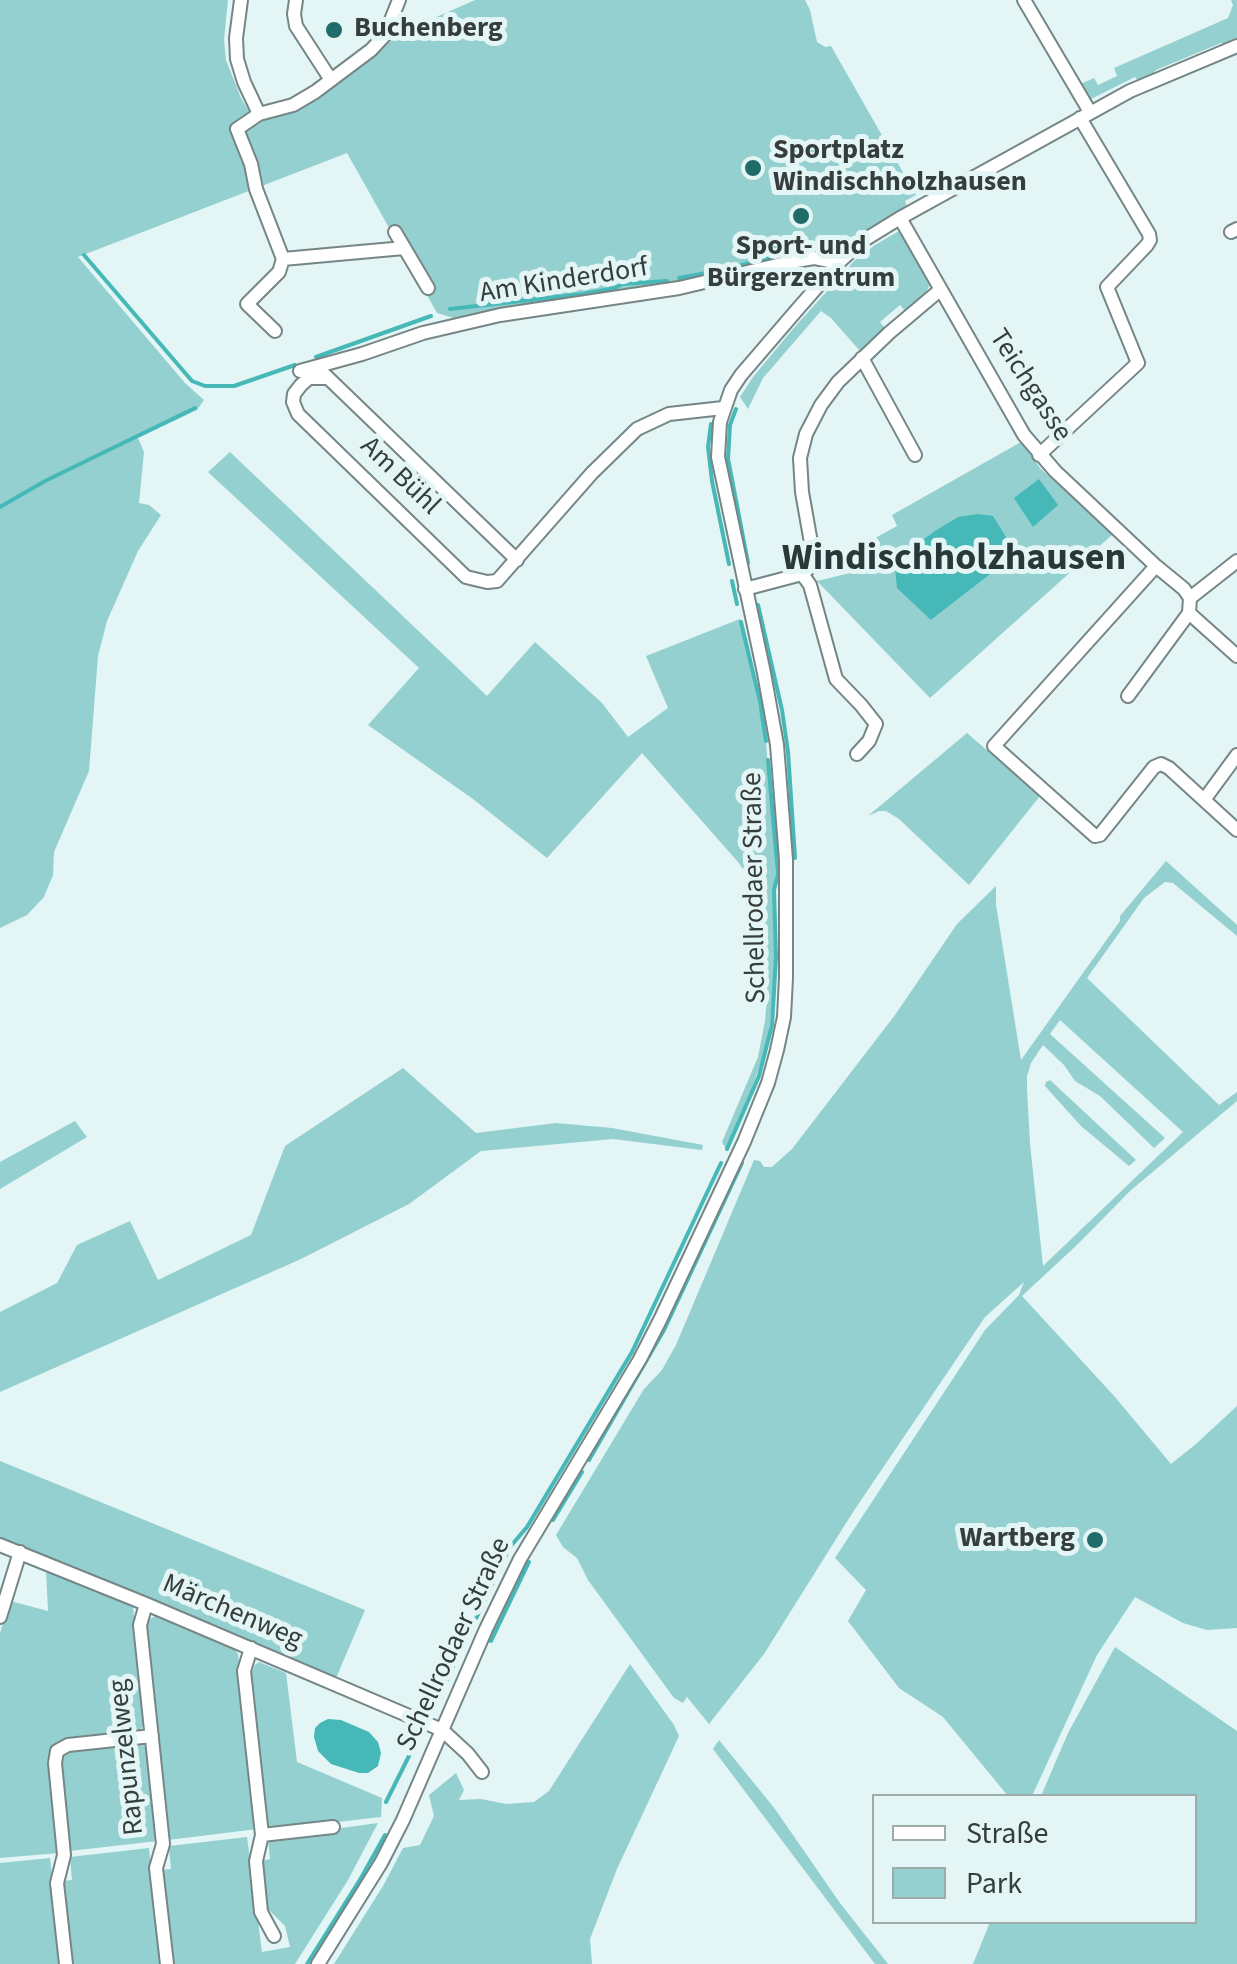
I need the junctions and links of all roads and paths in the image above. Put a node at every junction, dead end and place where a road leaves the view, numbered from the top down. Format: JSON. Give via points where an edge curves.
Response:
{"nodes":[{"id":1,"x":241,"y":0,"type":"edge"},
{"id":2,"x":296,"y":0,"type":"edge"},
{"id":3,"x":399,"y":0,"type":"edge"},
{"id":4,"x":1024,"y":0,"type":"edge"},
{"id":5,"x":1237,"y":46,"type":"edge"},
{"id":6,"x":331,"y":80,"type":"junction"},
{"id":7,"x":259,"y":114,"type":"junction"},
{"id":8,"x":1085,"y":115,"type":"junction"},
{"id":9,"x":900,"y":218,"type":"junction"},
{"id":10,"x":395,"y":232,"type":"dead end"},
{"id":11,"x":404,"y":248,"type":"junction"},
{"id":12,"x":283,"y":259,"type":"junction"},
{"id":13,"x":838,"y":264,"type":"junction"},
{"id":14,"x":428,"y":288,"type":"dead end"},
{"id":15,"x":940,"y":290,"type":"junction"},
{"id":16,"x":275,"y":331,"type":"dead end"},
{"id":17,"x":862,"y":358,"type":"junction"},
{"id":18,"x":300,"y":371,"type":"dead end"},
{"id":19,"x":322,"y":372,"type":"junction"},
{"id":20,"x":723,"y":408,"type":"junction"},
{"id":21,"x":915,"y":455,"type":"dead end"},
{"id":22,"x":1040,"y":455,"type":"junction"},
{"id":23,"x":517,"y":560,"type":"junction"},
{"id":24,"x":1237,"y":561,"type":"edge"},
{"id":25,"x":1156,"y":566,"type":"junction"},
{"id":26,"x":802,"y":574,"type":"junction"},
{"id":27,"x":745,"y":588,"type":"junction"},
{"id":28,"x":1189,"y":605,"type":"junction"},
{"id":29,"x":1237,"y":656,"type":"edge"},
{"id":30,"x":1128,"y":696,"type":"dead end"},
{"id":31,"x":857,"y":754,"type":"dead end"},
{"id":32,"x":1237,"y":754,"type":"edge"},
{"id":33,"x":1204,"y":800,"type":"junction"},
{"id":34,"x":1237,"y":830,"type":"edge"},
{"id":35,"x":0,"y":1544,"type":"edge"},
{"id":36,"x":20,"y":1552,"type":"junction"},
{"id":37,"x":146,"y":1604,"type":"junction"},
{"id":38,"x":0,"y":1617,"type":"edge"},
{"id":39,"x":250,"y":1648,"type":"junction"},
{"id":40,"x":442,"y":1730,"type":"junction"},
{"id":41,"x":152,"y":1736,"type":"junction"},
{"id":42,"x":482,"y":1772,"type":"dead end"},
{"id":43,"x":333,"y":1827,"type":"dead end"},
{"id":44,"x":262,"y":1835,"type":"junction"},
{"id":45,"x":274,"y":1936,"type":"dead end"},
{"id":46,"x":66,"y":1964,"type":"edge"},
{"id":47,"x":166,"y":1964,"type":"edge"},
{"id":48,"x":318,"y":1964,"type":"edge"}],
"edges":[{"from":1,"to":7,"type":"street","via":[[237,59]]},
{"from":2,"to":6,"type":"street","via":[[296,26]]},
{"from":3,"to":6,"type":"street","via":[[385,35]]},
{"from":4,"to":8,"type":"street"},
{"from":5,"to":8,"type":"street","name":"Schellrodaer Straße"},
{"from":6,"to":7,"type":"street","via":[[293,105]]},
{"from":7,"to":12,"type":"street","via":[[237,128]]},
{"from":8,"to":9,"type":"street","name":"Schellrodaer Straße"},
{"from":8,"to":22,"type":"street","via":[[1149,234],[1147,246],[1107,286],[1138,363]]},
{"from":9,"to":13,"type":"street","name":"Schellrodaer Straße"},
{"from":9,"to":15,"type":"street","name":"Teichgasse"},
{"from":10,"to":11,"type":"street"},
{"from":11,"to":12,"type":"street"},
{"from":11,"to":14,"type":"street"},
{"from":12,"to":16,"type":"street","via":[[247,304]]},
{"from":13,"to":19,"type":"street","name":"Am Kinderdorf","via":[[814,258],[679,288],[500,315],[423,333]]},
{"from":13,"to":20,"type":"street","name":"Schellrodaer Straße","via":[[741,374]]},
{"from":15,"to":17,"type":"street"},
{"from":15,"to":22,"type":"street","name":"Teichgasse"},
{"from":17,"to":21,"type":"street"},
{"from":17,"to":26,"type":"street","via":[[822,405],[802,446],[813,554]]},
{"from":18,"to":19,"type":"street","name":"Am Kinderdorf"},
{"from":19,"to":23,"type":"street","name":"Am Bühl"},
{"from":19,"to":23,"type":"street","name":"Am Bühl","via":[[294,394],[298,414],[466,577],[497,581]]},
{"from":20,"to":23,"type":"street","name":"Am Bühl","via":[[669,414],[637,428]]},
{"from":20,"to":27,"type":"street","name":"Schellrodaer Straße","via":[[718,457]]},
{"from":22,"to":25,"type":"street","name":"Teichgasse"},
{"from":24,"to":28,"type":"street"},
{"from":25,"to":28,"type":"street","name":"Teichgasse","via":[[1184,589]]},
{"from":25,"to":33,"type":"street","via":[[994,746],[1095,836],[1161,764]]},
{"from":26,"to":27,"type":"street"},
{"from":26,"to":31,"type":"street","via":[[836,680],[876,724]]},
{"from":27,"to":40,"type":"street","name":"Schellrodaer Straße","via":[[777,745],[785,843],[786,978],[777,1050],[744,1142],[660,1320],[520,1559]]},
{"from":28,"to":29,"type":"street","name":"Teichgasse"},
{"from":28,"to":30,"type":"street"},
{"from":32,"to":33,"type":"street"},
{"from":33,"to":34,"type":"street"},
{"from":35,"to":36,"type":"street","name":"Märchenweg"},
{"from":36,"to":37,"type":"street","name":"Märchenweg"},
{"from":36,"to":38,"type":"street"},
{"from":37,"to":39,"type":"street","name":"Märchenweg"},
{"from":37,"to":41,"type":"street","name":"Rapunzelweg","via":[[140,1625]]},
{"from":39,"to":40,"type":"street","name":"Märchenweg"},
{"from":39,"to":44,"type":"street","via":[[244,1671]]},
{"from":40,"to":42,"type":"street"},
{"from":40,"to":48,"type":"street","name":"Schellrodaer Straße","via":[[381,1863]]},
{"from":41,"to":46,"type":"street","via":[[57,1751],[64,1854],[57,1883]]},
{"from":41,"to":47,"type":"street","name":"Rapunzelweg"},
{"from":43,"to":44,"type":"street"},
{"from":44,"to":45,"type":"street","via":[[256,1861],[261,1912]]}]}
